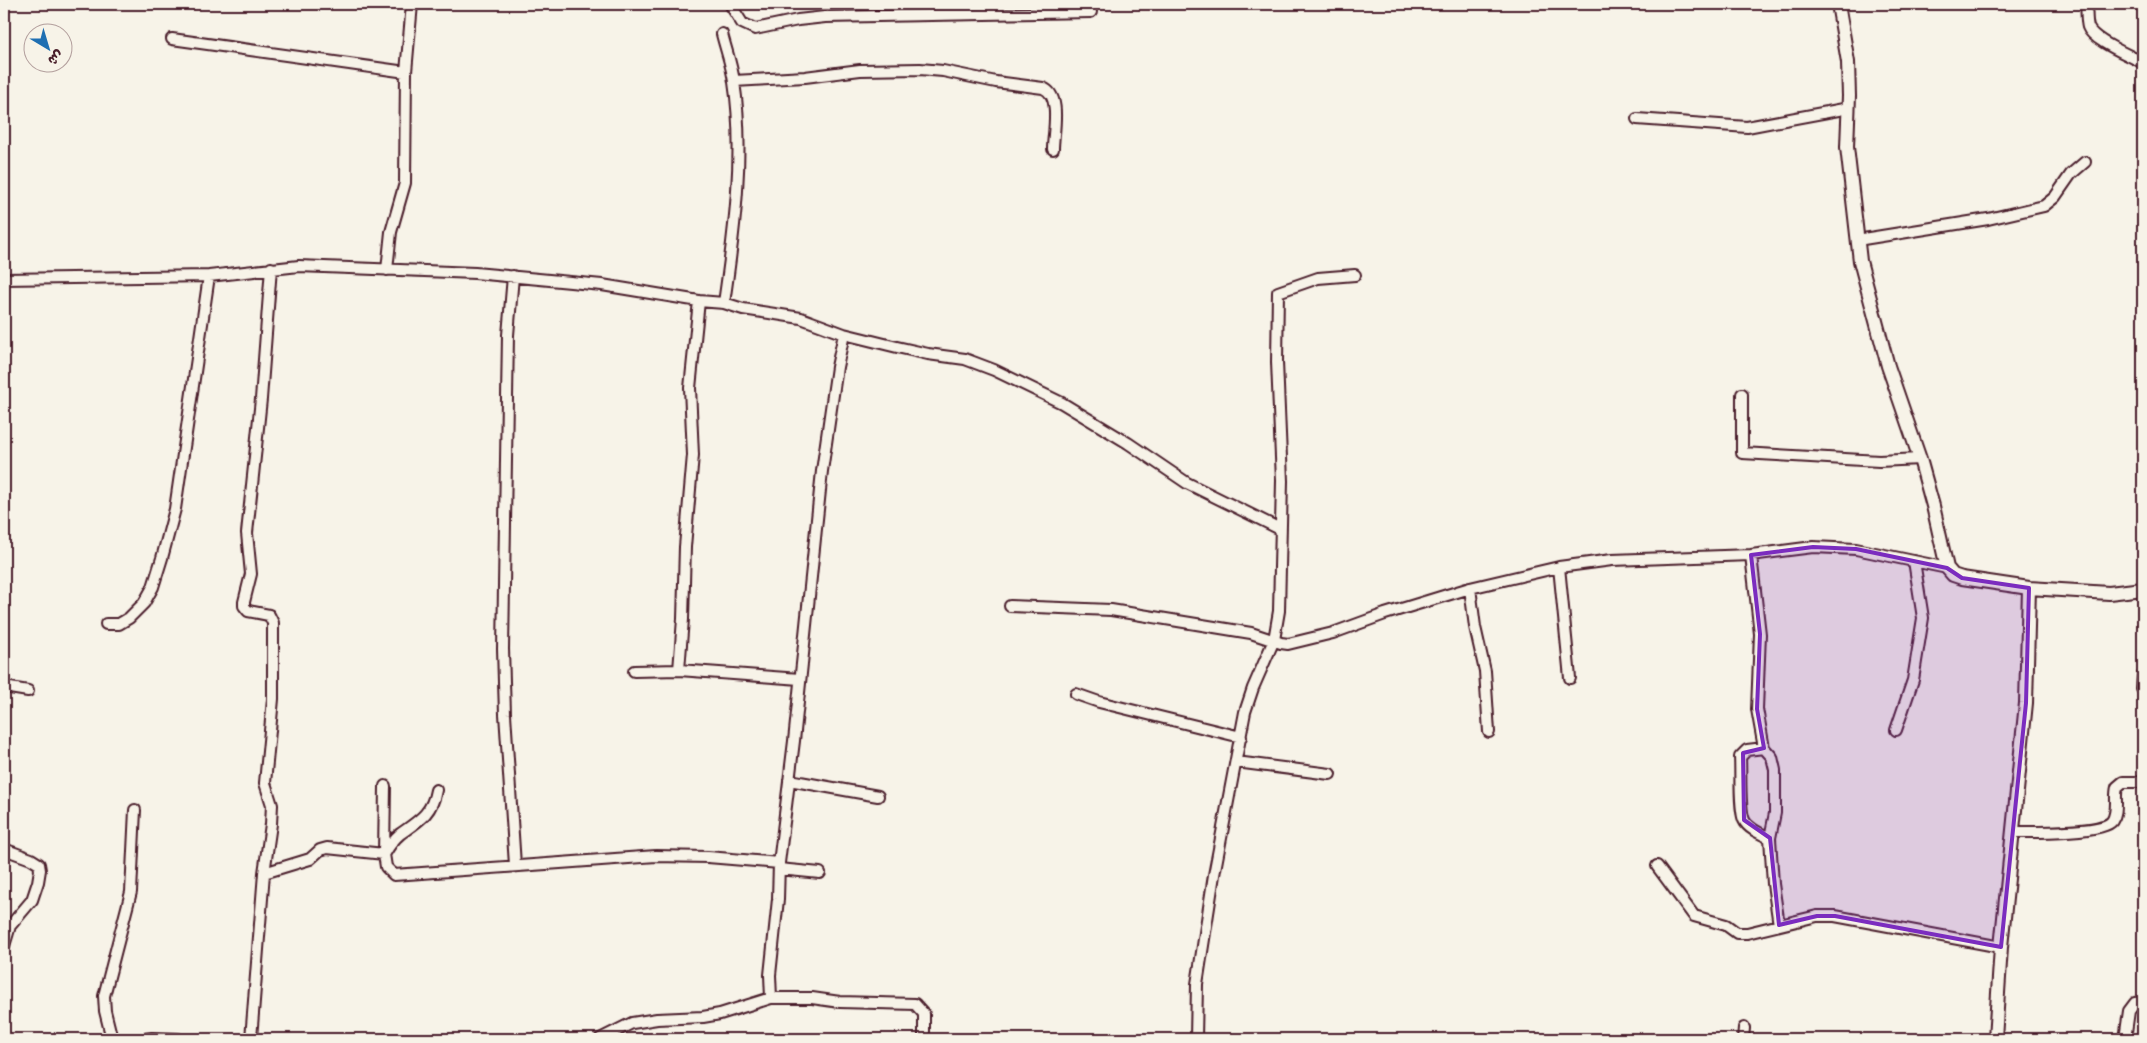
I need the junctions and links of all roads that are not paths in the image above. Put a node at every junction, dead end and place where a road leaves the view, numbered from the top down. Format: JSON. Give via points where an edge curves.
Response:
{"nodes":[{"id":1,"x":412,"y":4,"type":"edge"},
{"id":2,"x":730,"y":4,"type":"edge"},
{"id":3,"x":1838,"y":4,"type":"edge"},
{"id":4,"x":2086,"y":4,"type":"edge"},
{"id":5,"x":1090,"y":12,"type":"dead end"},
{"id":6,"x":722,"y":34,"type":"dead end"},
{"id":7,"x":172,"y":39,"type":"dead end"},
{"id":8,"x":2143,"y":63,"type":"edge"},
{"id":9,"x":406,"y":72,"type":"junction"},
{"id":10,"x":734,"y":81,"type":"junction"},
{"id":11,"x":1849,"y":108,"type":"junction"},
{"id":12,"x":1637,"y":119,"type":"dead end"},
{"id":13,"x":1053,"y":149,"type":"dead end"},
{"id":14,"x":2085,"y":162,"type":"dead end"},
{"id":15,"x":1857,"y":240,"type":"junction"},
{"id":16,"x":271,"y":268,"type":"junction"},
{"id":17,"x":387,"y":270,"type":"junction"},
{"id":18,"x":1355,"y":275,"type":"dead end"},
{"id":19,"x":209,"y":276,"type":"junction"},
{"id":20,"x":513,"y":276,"type":"junction"},
{"id":21,"x":4,"y":279,"type":"edge"},
{"id":22,"x":699,"y":301,"type":"junction"},
{"id":23,"x":724,"y":303,"type":"junction"},
{"id":24,"x":844,"y":334,"type":"junction"},
{"id":25,"x":1742,"y":394,"type":"dead end"},
{"id":26,"x":1920,"y":458,"type":"junction"},
{"id":27,"x":1280,"y":530,"type":"junction"},
{"id":28,"x":1751,"y":555,"type":"junction"},
{"id":29,"x":1914,"y":561,"type":"junction"},
{"id":30,"x":1559,"y":567,"type":"junction"},
{"id":31,"x":1947,"y":568,"type":"junction"},
{"id":32,"x":1470,"y":588,"type":"junction"},
{"id":33,"x":2029,"y":588,"type":"junction"},
{"id":34,"x":2143,"y":589,"type":"edge"},
{"id":35,"x":1010,"y":606,"type":"dead end"},
{"id":36,"x":106,"y":624,"type":"dead end"},
{"id":37,"x":1274,"y":640,"type":"junction"},
{"id":38,"x":679,"y":670,"type":"junction"},
{"id":39,"x":634,"y":671,"type":"dead end"},
{"id":40,"x":2143,"y":675,"type":"edge"},
{"id":41,"x":1570,"y":678,"type":"dead end"},
{"id":42,"x":800,"y":679,"type":"junction"},
{"id":43,"x":4,"y":687,"type":"edge"},
{"id":44,"x":2142,"y":689,"type":"dead end"},
{"id":45,"x":28,"y":691,"type":"dead end"},
{"id":46,"x":1076,"y":694,"type":"dead end"},
{"id":47,"x":1896,"y":730,"type":"dead end"},
{"id":48,"x":1489,"y":732,"type":"dead end"},
{"id":49,"x":1241,"y":737,"type":"junction"},
{"id":50,"x":1764,"y":748,"type":"junction"},
{"id":51,"x":1236,"y":762,"type":"junction"},
{"id":52,"x":1330,"y":774,"type":"dead end"},
{"id":53,"x":789,"y":780,"type":"junction"},
{"id":54,"x":2143,"y":782,"type":"edge"},
{"id":55,"x":385,"y":786,"type":"dead end"},
{"id":56,"x":436,"y":790,"type":"dead end"},
{"id":57,"x":878,"y":796,"type":"dead end"},
{"id":58,"x":135,"y":810,"type":"dead end"},
{"id":59,"x":2014,"y":832,"type":"junction"},
{"id":60,"x":1770,"y":838,"type":"junction"},
{"id":61,"x":4,"y":849,"type":"edge"},
{"id":62,"x":384,"y":854,"type":"junction"},
{"id":63,"x":516,"y":865,"type":"junction"},
{"id":64,"x":779,"y":866,"type":"junction"},
{"id":65,"x":1657,"y":866,"type":"dead end"},
{"id":66,"x":820,"y":872,"type":"dead end"},
{"id":67,"x":264,"y":873,"type":"junction"},
{"id":68,"x":1779,"y":925,"type":"junction"},
{"id":69,"x":4,"y":946,"type":"edge"},
{"id":70,"x":2001,"y":947,"type":"junction"},
{"id":71,"x":771,"y":998,"type":"junction"},
{"id":72,"x":2143,"y":1002,"type":"edge"},
{"id":73,"x":1744,"y":1028,"type":"dead end"},
{"id":74,"x":112,"y":1039,"type":"edge"},
{"id":75,"x":145,"y":1039,"type":"edge"},
{"id":76,"x":178,"y":1039,"type":"edge"},
{"id":77,"x":251,"y":1039,"type":"edge"},
{"id":78,"x":600,"y":1039,"type":"edge"},
{"id":79,"x":924,"y":1039,"type":"edge"},
{"id":80,"x":1196,"y":1039,"type":"edge"},
{"id":81,"x":1743,"y":1039,"type":"edge"},
{"id":82,"x":1995,"y":1039,"type":"edge"},
{"id":83,"x":2125,"y":1039,"type":"edge"}],
"edges":[{"from":1,"to":9,"type":"street"},
{"from":2,"to":5,"type":"street","via":[[742,23],[754,29],[825,17]]},
{"from":3,"to":11,"type":"street","via":[[1848,62]]},
{"from":4,"to":8,"type":"street","via":[[2088,27],[2098,40]]},
{"from":6,"to":10,"type":"street"},
{"from":7,"to":9,"type":"street"},
{"from":9,"to":17,"type":"street","via":[[405,183],[391,232]]},
{"from":10,"to":13,"type":"street","via":[[860,70],[928,69],[1043,88],[1052,94],[1055,102]]},
{"from":10,"to":23,"type":"street","via":[[737,171],[732,250]]},
{"from":11,"to":12,"type":"street","via":[[1747,127]]},
{"from":11,"to":15,"type":"street","via":[[1847,147]]},
{"from":14,"to":15,"type":"street","via":[[2044,206],[1988,219]]},
{"from":15,"to":26,"type":"street","via":[[1888,366]]},
{"from":16,"to":17,"type":"street"},
{"from":16,"to":19,"type":"street"},
{"from":16,"to":67,"type":"street","via":[[246,533],[250,574],[244,606],[248,611],[269,615],[273,623],[273,699],[265,783],[272,805]]},
{"from":17,"to":20,"type":"street"},
{"from":18,"to":27,"type":"street","via":[[1318,278],[1278,292]]},
{"from":19,"to":21,"type":"street"},
{"from":19,"to":36,"type":"street","via":[[176,508],[162,558],[144,603],[119,624]]},
{"from":20,"to":22,"type":"street","via":[[602,285]]},
{"from":20,"to":63,"type":"street","via":[[508,335],[503,649]]},
{"from":22,"to":23,"type":"street"},
{"from":22,"to":38,"type":"street","via":[[690,388],[693,455],[684,547]]},
{"from":23,"to":24,"type":"street","via":[[801,318]]},
{"from":24,"to":27,"type":"street","via":[[928,354],[965,359],[994,370],[1062,403],[1186,482]]},
{"from":24,"to":42,"type":"street","via":[[836,367],[822,471]]},
{"from":25,"to":26,"type":"street","via":[[1742,453],[1879,461]]},
{"from":26,"to":31,"type":"street"},
{"from":27,"to":37,"type":"street","via":[[1280,611]]},
{"from":28,"to":29,"type":"street","via":[[1813,547],[1856,549]]},
{"from":28,"to":30,"type":"street","via":[[1612,560]]},
{"from":28,"to":50,"type":"street","via":[[1760,634],[1757,709]]},
{"from":29,"to":31,"type":"street"},
{"from":29,"to":47,"type":"street","via":[[1923,618],[1913,680]]},
{"from":30,"to":32,"type":"street"},
{"from":30,"to":41,"type":"street"},
{"from":31,"to":33,"type":"street","via":[[1962,578]]},
{"from":32,"to":37,"type":"street","via":[[1333,633],[1288,644]]},
{"from":32,"to":48,"type":"street","via":[[1484,671]]},
{"from":33,"to":34,"type":"street","via":[[2109,593]]},
{"from":33,"to":59,"type":"street","via":[[2026,703]]},
{"from":35,"to":37,"type":"street","via":[[1111,610],[1251,633]]},
{"from":37,"to":49,"type":"street","via":[[1253,688]]},
{"from":38,"to":39,"type":"street"},
{"from":38,"to":42,"type":"street"},
{"from":40,"to":44,"type":"street"},
{"from":42,"to":53,"type":"street"},
{"from":43,"to":45,"type":"street"},
{"from":46,"to":49,"type":"street"},
{"from":49,"to":51,"type":"street"},
{"from":50,"to":60,"type":"street","via":[[1772,757],[1776,786]]},
{"from":50,"to":60,"type":"street","via":[[1747,750],[1740,757],[1742,807],[1744,820]]},
{"from":51,"to":52,"type":"street"},
{"from":51,"to":80,"type":"street","via":[[1197,984]]},
{"from":53,"to":57,"type":"street"},
{"from":53,"to":64,"type":"street"},
{"from":54,"to":59,"type":"street","via":[[2123,782],[2117,787],[2116,814],[2106,826]]},
{"from":55,"to":62,"type":"street"},
{"from":56,"to":62,"type":"street","via":[[424,817],[398,835]]},
{"from":58,"to":74,"type":"street","via":[[131,892],[104,996]]},
{"from":59,"to":70,"type":"street"},
{"from":60,"to":68,"type":"street"},
{"from":61,"to":69,"type":"street","via":[[31,859],[39,864],[40,870],[32,900],[10,926]]},
{"from":62,"to":63,"type":"street","via":[[386,867],[394,875]]},
{"from":62,"to":67,"type":"street","via":[[327,848],[310,859]]},
{"from":63,"to":64,"type":"street","via":[[656,856],[708,857]]},
{"from":64,"to":66,"type":"street"},
{"from":64,"to":71,"type":"street"},
{"from":65,"to":68,"type":"street","via":[[1694,916],[1700,919],[1747,934]]},
{"from":67,"to":77,"type":"street"},
{"from":68,"to":70,"type":"street","via":[[1817,916],[1835,916]]},
{"from":70,"to":82,"type":"street"},
{"from":71,"to":78,"type":"street","via":[[720,1014],[632,1023]]},
{"from":71,"to":79,"type":"street","via":[[915,1004],[924,1014]]},
{"from":72,"to":83,"type":"street","via":[[2135,1002],[2129,1011]]},
{"from":73,"to":81,"type":"street"},
{"from":75,"to":76,"type":"street"}]}
